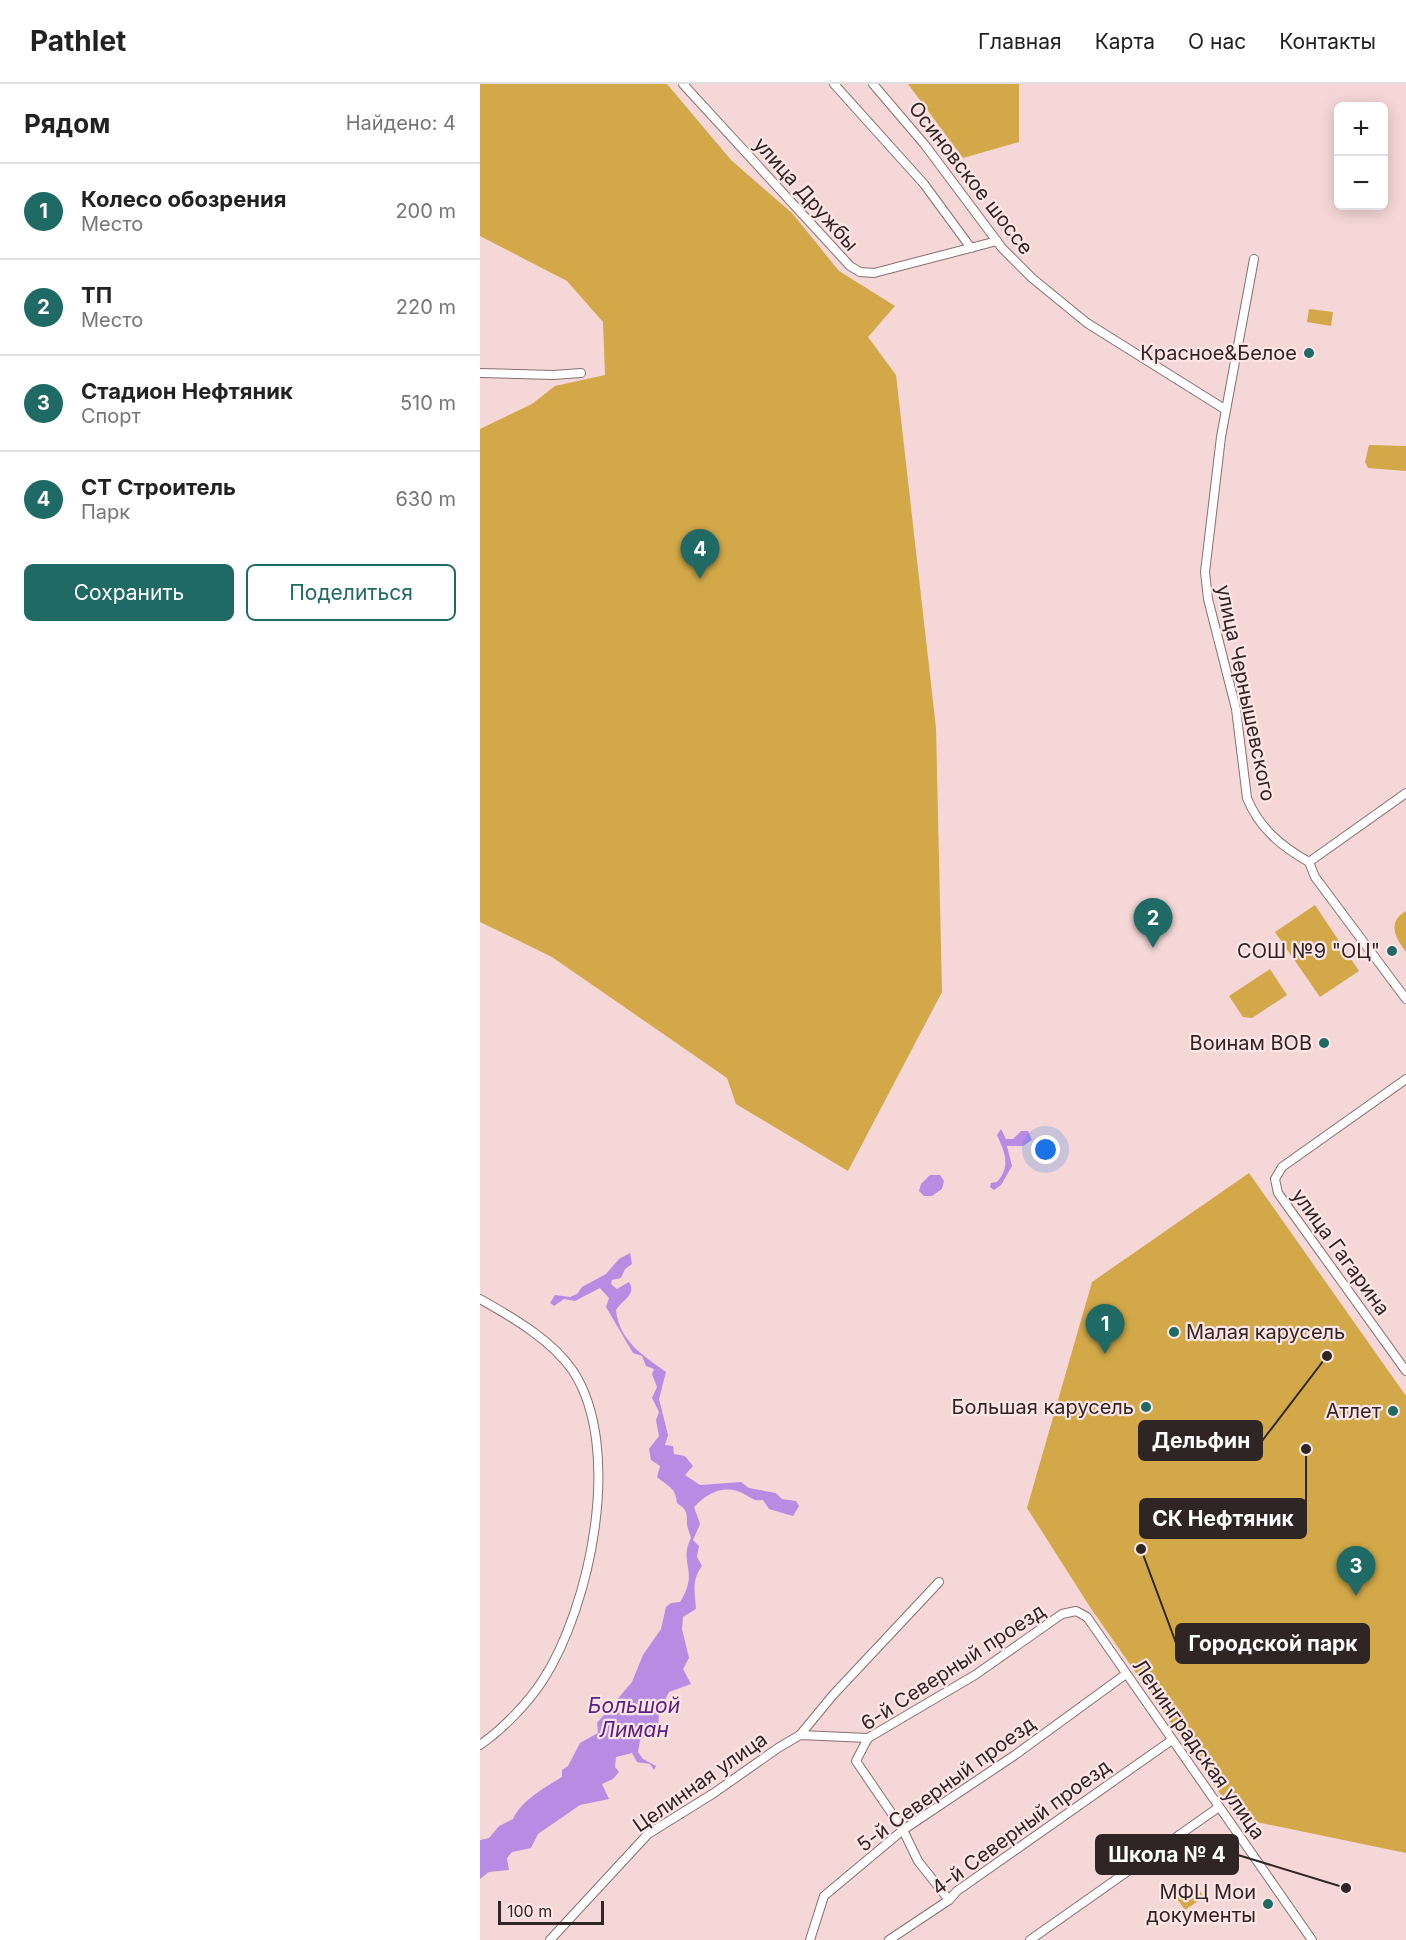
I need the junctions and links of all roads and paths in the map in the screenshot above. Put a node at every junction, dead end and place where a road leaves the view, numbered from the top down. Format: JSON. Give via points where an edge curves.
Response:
{"nodes":[{"id":1,"x":683,"y":84,"type":"edge"},
{"id":2,"x":834,"y":84,"type":"edge"},
{"id":3,"x":873,"y":84,"type":"edge"},
{"id":4,"x":997,"y":241,"type":"junction"},
{"id":5,"x":971,"y":248,"type":"junction"},
{"id":6,"x":1254,"y":258,"type":"dead end"},
{"id":7,"x":480,"y":373,"type":"edge"},
{"id":8,"x":581,"y":373,"type":"dead end"},
{"id":9,"x":1226,"y":410,"type":"junction"},
{"id":10,"x":1406,"y":794,"type":"edge"},
{"id":11,"x":1309,"y":861,"type":"junction"},
{"id":12,"x":1406,"y":999,"type":"edge"},
{"id":13,"x":1406,"y":1079,"type":"edge"},
{"id":14,"x":480,"y":1299,"type":"edge"},
{"id":15,"x":1406,"y":1371,"type":"edge"},
{"id":16,"x":939,"y":1582,"type":"dead end"},
{"id":17,"x":1076,"y":1611,"type":"joint"},
{"id":18,"x":1126,"y":1674,"type":"junction"},
{"id":19,"x":800,"y":1735,"type":"junction"},
{"id":20,"x":868,"y":1738,"type":"junction"},
{"id":21,"x":1172,"y":1740,"type":"junction"},
{"id":22,"x":480,"y":1745,"type":"edge"},
{"id":23,"x":1219,"y":1807,"type":"junction"},
{"id":24,"x":903,"y":1830,"type":"junction"},
{"id":25,"x":950,"y":1900,"type":"junction"},
{"id":26,"x":550,"y":1940,"type":"edge"},
{"id":27,"x":810,"y":1940,"type":"edge"},
{"id":28,"x":889,"y":1940,"type":"edge"},
{"id":29,"x":1030,"y":1940,"type":"edge"},
{"id":30,"x":1312,"y":1940,"type":"edge"}],
"edges":[{"from":1,"to":5,"type":"street","name":"улица Дружбы","via":[[850,266],[860,272],[874,273]]},
{"from":2,"to":5,"type":"street","via":[[924,184]]},
{"from":3,"to":4,"type":"street","name":"Осиновское шоссе"},
{"from":4,"to":5,"type":"street","name":"улица Дружбы"},
{"from":4,"to":9,"type":"street","name":"Осиновское шоссе","via":[[1032,278],[1086,323]]},
{"from":6,"to":9,"type":"street","name":"улица Чернышевского"},
{"from":7,"to":8,"type":"street"},
{"from":9,"to":11,"type":"street","name":"улица Чернышевского","via":[[1206,565],[1208,599],[1236,709],[1250,804],[1268,833]]},
{"from":10,"to":11,"type":"street"},
{"from":11,"to":12,"type":"street","via":[[1315,877]]},
{"from":13,"to":15,"type":"street","name":"улица Гагарина","via":[[1282,1167],[1275,1179],[1278,1193]]},
{"from":14,"to":22,"type":"street","via":[[536,1336],[573,1371],[586,1397],[595,1432],[598,1491],[595,1532],[584,1581],[551,1667],[536,1690]]},
{"from":16,"to":19,"type":"street","name":"Целинная улица"},
{"from":17,"to":18,"type":"street","name":"Ленинградская улица","via":[[1087,1617]]},
{"from":17,"to":20,"type":"street","name":"6-й Северный проезд","via":[[1062,1614],[975,1675]]},
{"from":18,"to":21,"type":"street","name":"Ленинградская улица"},
{"from":18,"to":24,"type":"street","name":"5-й Северный проезд"},
{"from":19,"to":20,"type":"street"},
{"from":19,"to":26,"type":"street","name":"Целинная улица","via":[[648,1834]]},
{"from":20,"to":24,"type":"street","name":"6-й Северный проезд","via":[[856,1761]]},
{"from":21,"to":23,"type":"street","name":"Ленинградская улица"},
{"from":21,"to":25,"type":"street","name":"4-й Северный проезд","via":[[957,1891]]},
{"from":23,"to":29,"type":"street"},
{"from":23,"to":30,"type":"street","name":"Ленинградская улица"},
{"from":24,"to":25,"type":"street","via":[[918,1861]]},
{"from":24,"to":27,"type":"street","name":"5-й Северный проезд","via":[[824,1896]]},
{"from":25,"to":28,"type":"street","name":"4-й Северный проезд"}]}
